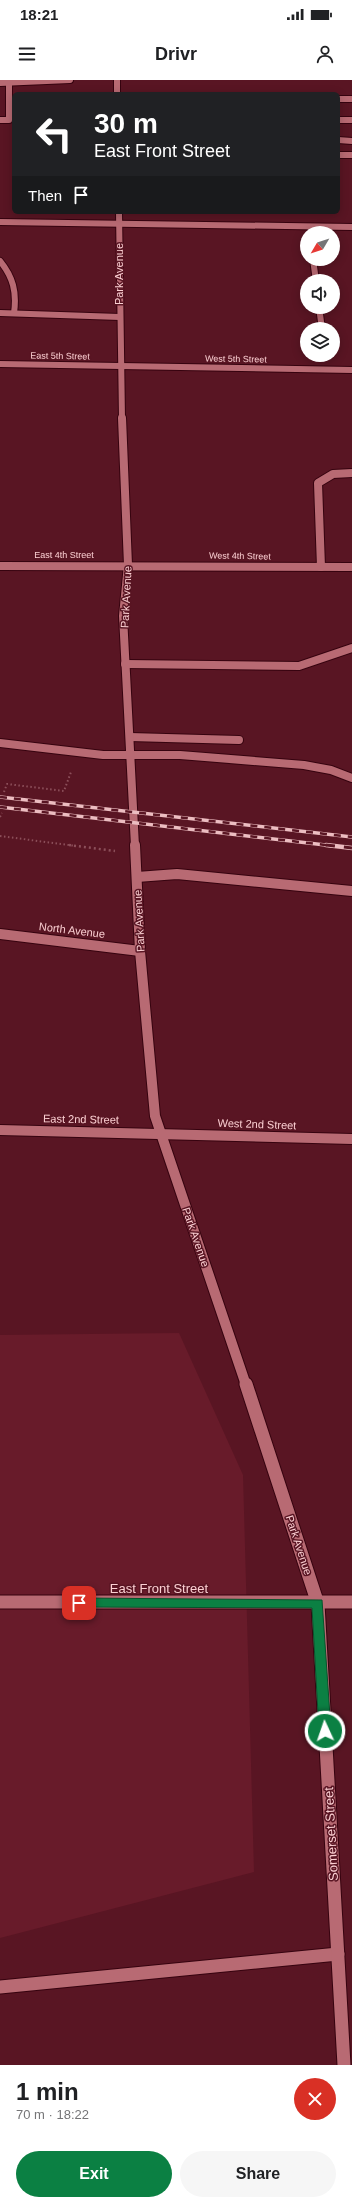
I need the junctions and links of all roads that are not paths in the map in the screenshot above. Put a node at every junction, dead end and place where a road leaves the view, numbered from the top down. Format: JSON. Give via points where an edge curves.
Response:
{"nodes":[{"id":1,"x":70,"y":80,"type":"edge"},
{"id":2,"x":117,"y":80,"type":"edge"},
{"id":3,"x":0,"y":83,"type":"edge"},
{"id":4,"x":9,"y":83,"type":"junction"},
{"id":5,"x":117,"y":92,"type":"edge"},
{"id":6,"x":340,"y":99,"type":"edge"},
{"id":7,"x":352,"y":99,"type":"edge"},
{"id":8,"x":0,"y":120,"type":"edge"},
{"id":9,"x":340,"y":120,"type":"edge"},
{"id":10,"x":352,"y":120,"type":"edge"},
{"id":11,"x":340,"y":140,"type":"edge"},
{"id":12,"x":352,"y":141,"type":"edge"},
{"id":13,"x":340,"y":155,"type":"edge"},
{"id":14,"x":352,"y":156,"type":"edge"},
{"id":15,"x":119,"y":214,"type":"edge"},
{"id":16,"x":0,"y":222,"type":"edge"},
{"id":17,"x":119,"y":224,"type":"junction"},
{"id":18,"x":352,"y":228,"type":"edge"},
{"id":19,"x":340,"y":229,"type":"edge"},
{"id":20,"x":300,"y":230,"type":"edge"},
{"id":21,"x":0,"y":261,"type":"edge"},
{"id":22,"x":0,"y":313,"type":"edge"},
{"id":23,"x":14,"y":313,"type":"junction"},
{"id":24,"x":120,"y":317,"type":"junction"},
{"id":25,"x":0,"y":364,"type":"edge"},
{"id":26,"x":120,"y":366,"type":"junction"},
{"id":27,"x":352,"y":370,"type":"edge"},
{"id":28,"x":352,"y":473,"type":"edge"},
{"id":29,"x":128,"y":565,"type":"junction"},
{"id":30,"x":0,"y":566,"type":"edge"},
{"id":31,"x":321,"y":567,"type":"junction"},
{"id":32,"x":352,"y":567,"type":"edge"},
{"id":33,"x":352,"y":648,"type":"edge"},
{"id":34,"x":126,"y":664,"type":"junction"},
{"id":35,"x":130,"y":737,"type":"junction"},
{"id":36,"x":239,"y":740,"type":"dead end"},
{"id":37,"x":0,"y":743,"type":"edge"},
{"id":38,"x":130,"y":754,"type":"junction"},
{"id":39,"x":352,"y":778,"type":"edge"},
{"id":40,"x":136,"y":877,"type":"junction"},
{"id":41,"x":352,"y":891,"type":"edge"},
{"id":42,"x":0,"y":934,"type":"edge"},
{"id":43,"x":140,"y":951,"type":"junction"},
{"id":44,"x":0,"y":1130,"type":"edge"},
{"id":45,"x":161,"y":1133,"type":"junction"},
{"id":46,"x":352,"y":1139,"type":"edge"},
{"id":47,"x":0,"y":1602,"type":"edge"},
{"id":48,"x":352,"y":1602,"type":"edge"},
{"id":49,"x":318,"y":1604,"type":"junction"},
{"id":50,"x":338,"y":1954,"type":"junction"},
{"id":51,"x":0,"y":1987,"type":"edge"},
{"id":52,"x":344,"y":2065,"type":"edge"}],
"edges":[{"from":1,"to":4,"type":"main road"},
{"from":2,"to":5,"type":"main road"},
{"from":3,"to":4,"type":"main road"},
{"from":4,"to":8,"type":"main road","via":[[9,120]]},
{"from":6,"to":7,"type":"main road"},
{"from":9,"to":10,"type":"main road"},
{"from":11,"to":12,"type":"main road"},
{"from":13,"to":14,"type":"main road"},
{"from":15,"to":17,"type":"main road","name":"Park Avenue"},
{"from":16,"to":17,"type":"main road"},
{"from":17,"to":20,"type":"main road"},
{"from":17,"to":24,"type":"main road","name":"Park Avenue"},
{"from":18,"to":19,"type":"main road"},
{"from":21,"to":23,"type":"main road","via":[[15,287],[17,298]]},
{"from":22,"to":23,"type":"main road"},
{"from":23,"to":24,"type":"main road"},
{"from":24,"to":26,"type":"main road","name":"Park Avenue"},
{"from":25,"to":26,"type":"main road","name":"East 5th Street"},
{"from":26,"to":27,"type":"main road","name":"West 5th Street"},
{"from":26,"to":29,"type":"main road","name":"Park Avenue"},
{"from":28,"to":31,"type":"main road","via":[[333,474],[318,483]]},
{"from":29,"to":30,"type":"main road","name":"East 4th Street"},
{"from":29,"to":31,"type":"main road","name":"West 4th Street"},
{"from":29,"to":34,"type":"main road","name":"Park Avenue","via":[[123,616]]},
{"from":31,"to":32,"type":"main road","name":"West 4th Street"},
{"from":33,"to":34,"type":"main road","via":[[299,666]]},
{"from":34,"to":35,"type":"main road","name":"Park Avenue"},
{"from":35,"to":36,"type":"main road"},
{"from":35,"to":38,"type":"main road","name":"Park Avenue"},
{"from":37,"to":38,"type":"main road","via":[[103,755]]},
{"from":38,"to":39,"type":"main road","via":[[180,755],[304,765],[332,770]]},
{"from":38,"to":40,"type":"main road","name":"Park Avenue"},
{"from":40,"to":41,"type":"main road","via":[[177,874]]},
{"from":40,"to":43,"type":"main road","name":"Park Avenue"},
{"from":42,"to":43,"type":"main road","name":"North Avenue"},
{"from":43,"to":45,"type":"main road","name":"Park Avenue","via":[[155,1116]]},
{"from":44,"to":45,"type":"main road","name":"East 2nd Street"},
{"from":45,"to":46,"type":"main road","name":"West 2nd Street"},
{"from":45,"to":49,"type":"main road","name":"Park Avenue"},
{"from":47,"to":49,"type":"main road","name":"East Front Street"},
{"from":48,"to":49,"type":"main road","name":"East Front Street"},
{"from":49,"to":50,"type":"main road","name":"Somerset Street"},
{"from":50,"to":51,"type":"main road"},
{"from":50,"to":52,"type":"main road","name":"Somerset Street"}]}
